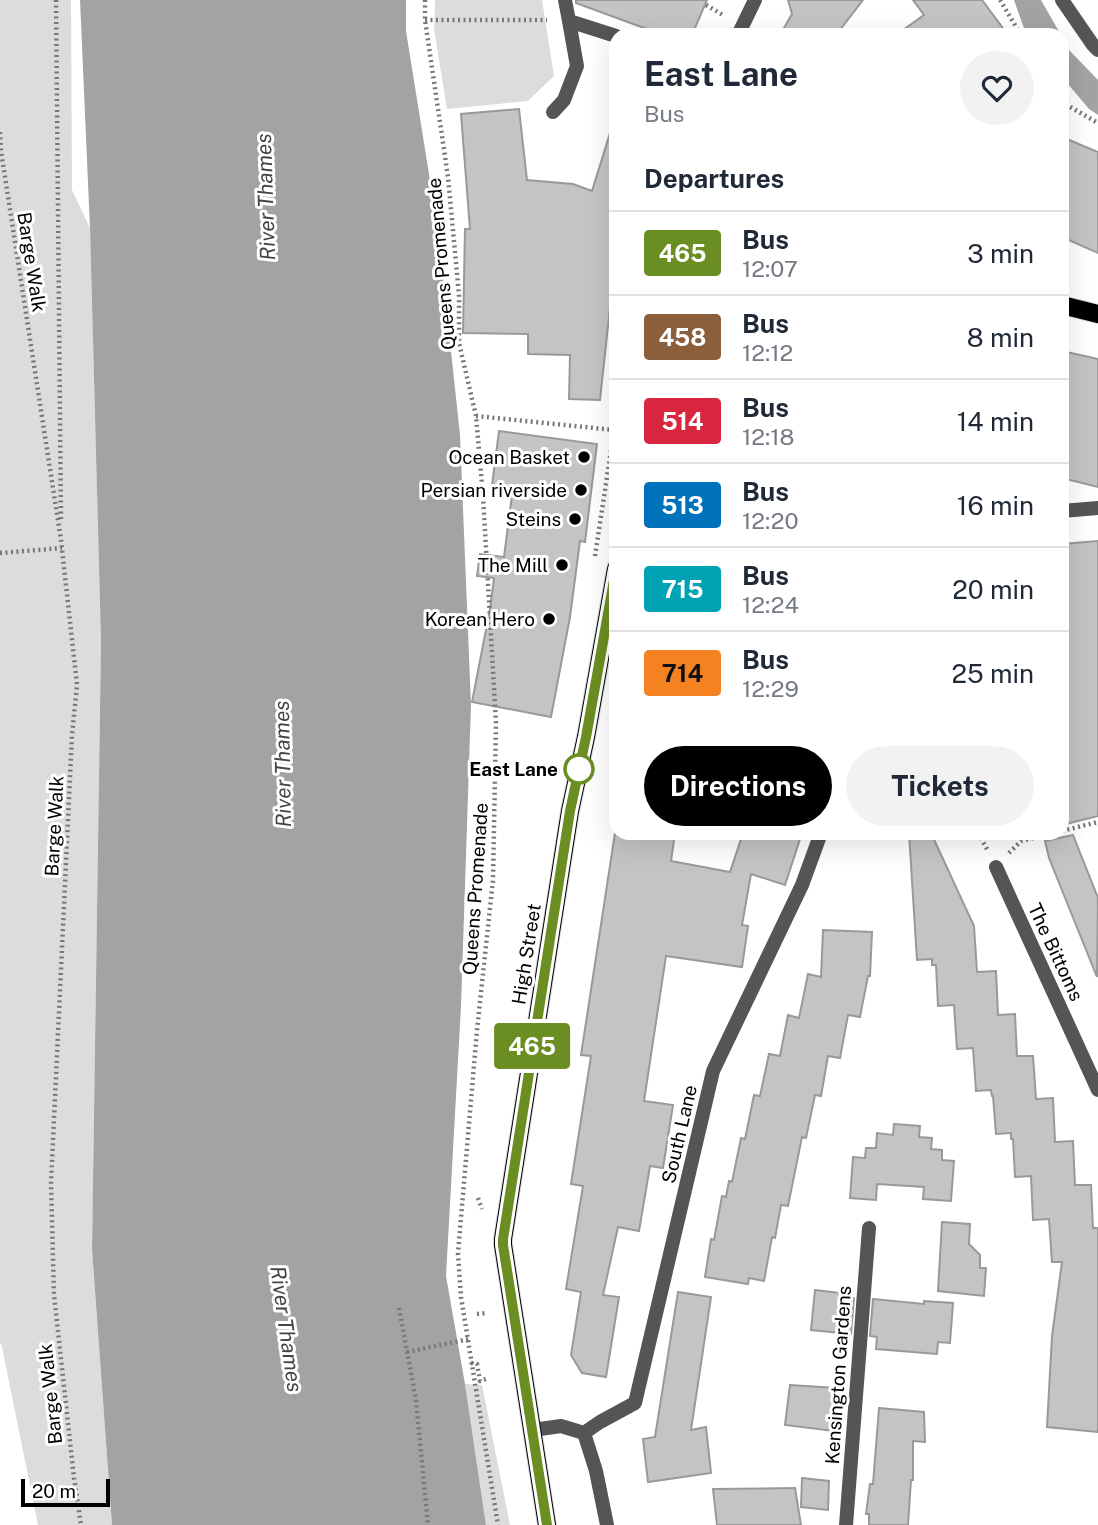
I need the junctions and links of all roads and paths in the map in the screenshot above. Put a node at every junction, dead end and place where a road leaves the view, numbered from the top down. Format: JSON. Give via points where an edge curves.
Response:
{"nodes":[{"id":1,"x":56,"y":0,"type":"edge"},
{"id":2,"x":425,"y":0,"type":"edge"},
{"id":3,"x":565,"y":0,"type":"edge"},
{"id":4,"x":755,"y":0,"type":"edge"},
{"id":5,"x":1000,"y":0,"type":"edge"},
{"id":6,"x":1062,"y":0,"type":"edge"},
{"id":7,"x":425,"y":20,"type":"junction"},
{"id":8,"x":569,"y":21,"type":"junction"},
{"id":9,"x":741,"y":28,"type":"edge"},
{"id":10,"x":1017,"y":28,"type":"edge"},
{"id":11,"x":609,"y":34,"type":"edge"},
{"id":12,"x":1098,"y":50,"type":"edge"},
{"id":13,"x":1069,"y":106,"type":"edge"},
{"id":14,"x":552,"y":113,"type":"dead end"},
{"id":15,"x":1098,"y":123,"type":"edge"},
{"id":16,"x":0,"y":132,"type":"edge"},
{"id":17,"x":1069,"y":307,"type":"edge"},
{"id":18,"x":1098,"y":314,"type":"edge"},
{"id":19,"x":476,"y":416,"type":"junction"},
{"id":20,"x":609,"y":429,"type":"edge"},
{"id":21,"x":1098,"y":508,"type":"edge"},
{"id":22,"x":1069,"y":510,"type":"edge"},
{"id":23,"x":61,"y":540,"type":"junction"},
{"id":24,"x":62,"y":548,"type":"junction"},
{"id":25,"x":0,"y":553,"type":"edge"},
{"id":26,"x":609,"y":609,"type":"edge"},
{"id":27,"x":1098,"y":822,"type":"edge"},
{"id":28,"x":1069,"y":829,"type":"edge"},
{"id":29,"x":818,"y":840,"type":"edge"},
{"id":30,"x":1025,"y":840,"type":"edge"},
{"id":31,"x":996,"y":867,"type":"joint"},
{"id":32,"x":1098,"y":1090,"type":"edge"},
{"id":33,"x":869,"y":1228,"type":"dead end"},
{"id":34,"x":399,"y":1308,"type":"dead end"},
{"id":35,"x":486,"y":1313,"type":"dead end"},
{"id":36,"x":477,"y":1314,"type":"dead end"},
{"id":37,"x":469,"y":1339,"type":"junction"},
{"id":38,"x":407,"y":1352,"type":"junction"},
{"id":39,"x":474,"y":1364,"type":"junction"},
{"id":40,"x":483,"y":1380,"type":"dead end"},
{"id":41,"x":533,"y":1430,"type":"junction"},
{"id":42,"x":584,"y":1433,"type":"junction"},
{"id":43,"x":81,"y":1525,"type":"edge"},
{"id":44,"x":428,"y":1525,"type":"edge"},
{"id":45,"x":498,"y":1525,"type":"edge"},
{"id":46,"x":547,"y":1525,"type":"edge"},
{"id":47,"x":607,"y":1525,"type":"edge"},
{"id":48,"x":846,"y":1525,"type":"edge"}],
"edges":[{"from":1,"to":23,"type":"path"},
{"from":2,"to":7,"type":"path","name":"Queens Promenade"},
{"from":3,"to":8,"type":"street"},
{"from":4,"to":9,"type":"street"},
{"from":5,"to":10,"type":"path"},
{"from":6,"to":12,"type":"street"},
{"from":7,"to":8,"type":"path"},
{"from":7,"to":19,"type":"path","name":"Queens Promenade","via":[[449,177],[459,342]]},
{"from":8,"to":11,"type":"street"},
{"from":8,"to":14,"type":"street","via":[[578,66],[564,100]]},
{"from":13,"to":15,"type":"path"},
{"from":16,"to":23,"type":"path","name":"Barge Walk"},
{"from":17,"to":18,"type":"main road"},
{"from":19,"to":20,"type":"path"},
{"from":19,"to":37,"type":"path","name":"Queens Promenade","via":[[496,774],[493,880],[458,1253]]},
{"from":21,"to":22,"type":"street"},
{"from":23,"to":24,"type":"path","name":"Barge Walk"},
{"from":24,"to":25,"type":"path"},
{"from":24,"to":43,"type":"path","name":"Barge Walk","via":[[77,685],[51,1182],[54,1295]]},
{"from":26,"to":41,"type":"main road","name":"High Street","via":[[570,811],[503,1239]]},
{"from":27,"to":28,"type":"path"},
{"from":29,"to":42,"type":"street","name":"South Lane","via":[[802,885],[713,1072],[635,1403]]},
{"from":30,"to":31,"type":"path"},
{"from":31,"to":32,"type":"street","name":"The Bittoms"},
{"from":33,"to":48,"type":"street","name":"Kensington Gardens"},
{"from":34,"to":38,"type":"path"},
{"from":35,"to":36,"type":"path"},
{"from":37,"to":38,"type":"path"},
{"from":37,"to":39,"type":"path","name":"Queens Promenade"},
{"from":38,"to":44,"type":"path"},
{"from":39,"to":40,"type":"path"},
{"from":39,"to":45,"type":"path","name":"Queens Promenade"},
{"from":41,"to":42,"type":"street","via":[[561,1426]]},
{"from":41,"to":46,"type":"main road","name":"High Street"},
{"from":42,"to":47,"type":"street"}]}
